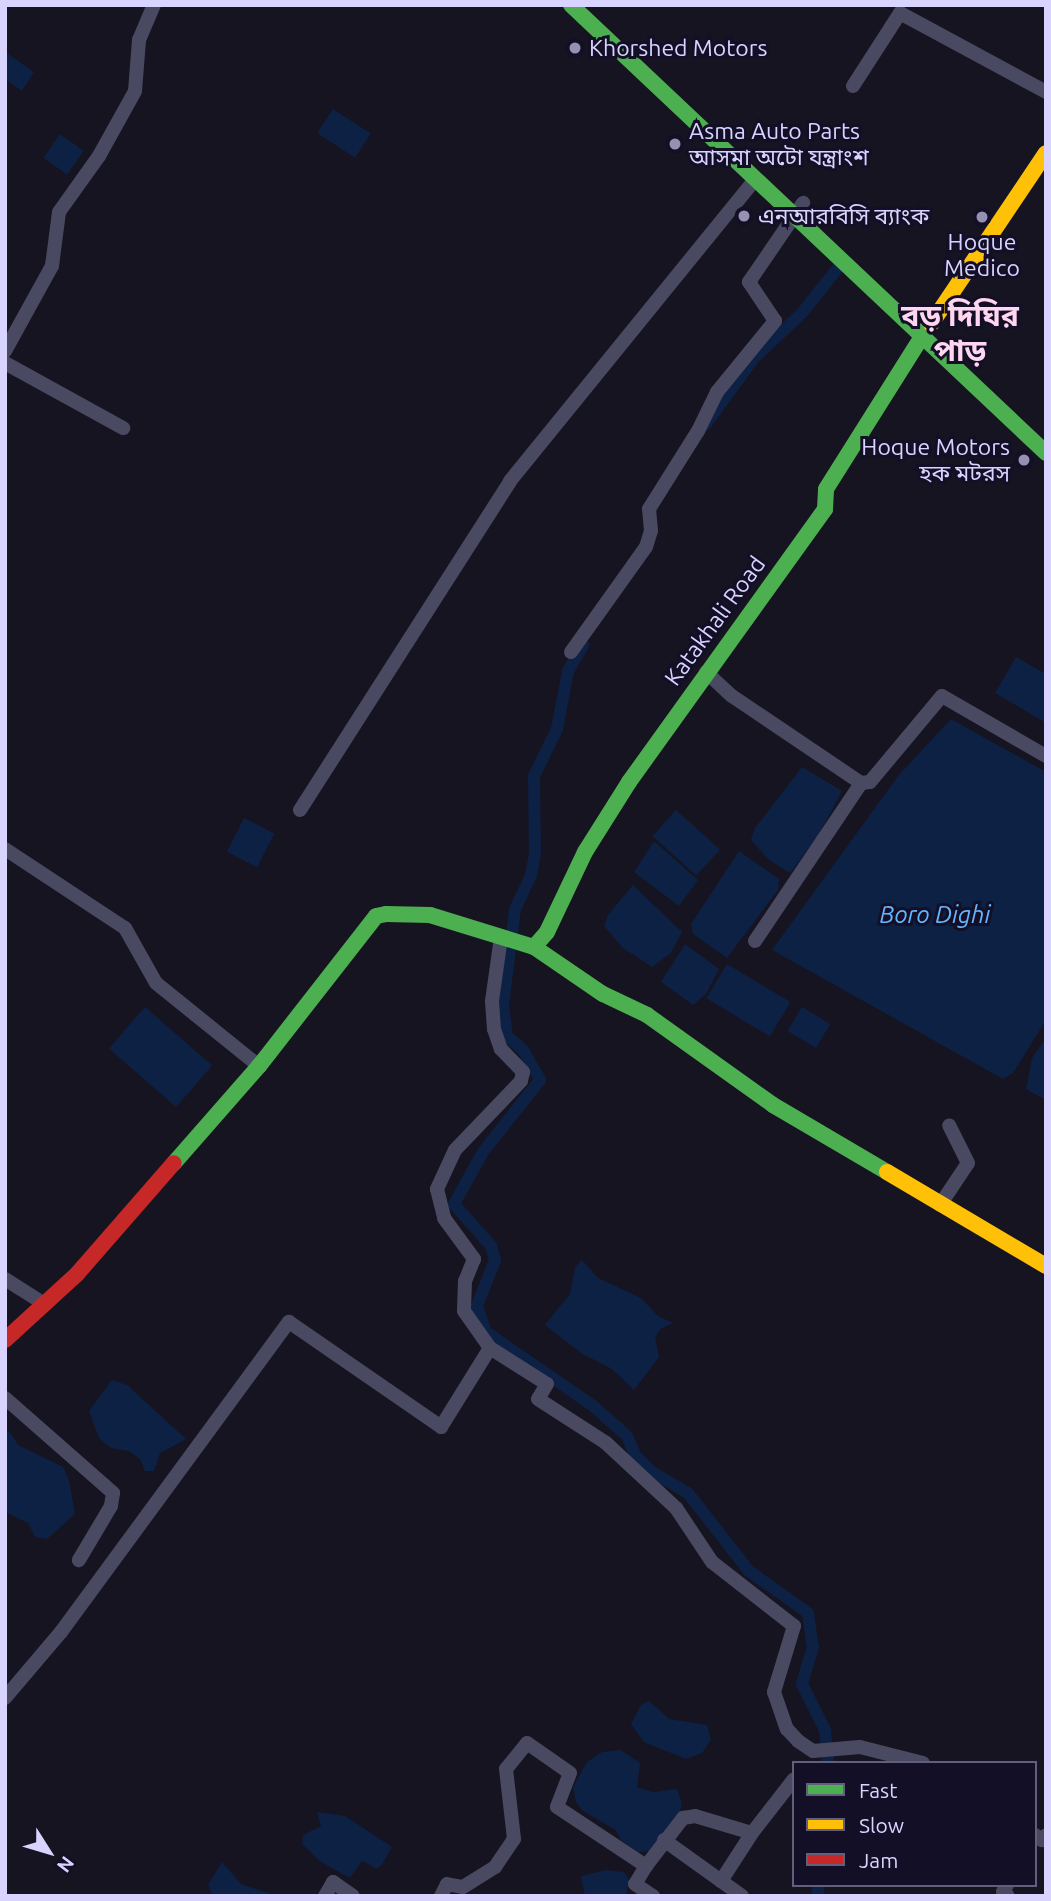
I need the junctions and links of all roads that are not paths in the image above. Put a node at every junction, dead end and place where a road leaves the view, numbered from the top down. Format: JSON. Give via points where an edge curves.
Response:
{"nodes":[{"id":1,"x":154,"y":5,"type":"edge"},
{"id":2,"x":571,"y":5,"type":"edge"},
{"id":3,"x":595,"y":5,"type":"edge"},
{"id":4,"x":853,"y":86,"type":"dead end"},
{"id":5,"x":1046,"y":92,"type":"edge"},
{"id":6,"x":1046,"y":153,"type":"edge"},
{"id":7,"x":755,"y":179,"type":"junction"},
{"id":8,"x":799,"y":209,"type":"junction"},
{"id":9,"x":927,"y":330,"type":"junction"},
{"id":10,"x":5,"y":351,"type":"edge"},
{"id":11,"x":5,"y":363,"type":"edge"},
{"id":12,"x":123,"y":428,"type":"dead end"},
{"id":13,"x":1046,"y":430,"type":"edge"},
{"id":14,"x":1046,"y":453,"type":"edge"},
{"id":15,"x":571,"y":652,"type":"dead end"},
{"id":16,"x":706,"y":672,"type":"junction"},
{"id":17,"x":1046,"y":756,"type":"edge"},
{"id":18,"x":861,"y":783,"type":"junction"},
{"id":19,"x":299,"y":810,"type":"dead end"},
{"id":20,"x":5,"y":849,"type":"edge"},
{"id":21,"x":501,"y":937,"type":"junction"},
{"id":22,"x":755,"y":941,"type":"dead end"},
{"id":23,"x":534,"y":947,"type":"junction"},
{"id":24,"x":259,"y":1066,"type":"junction"},
{"id":25,"x":949,"y":1125,"type":"dead end"},
{"id":26,"x":940,"y":1205,"type":"junction"},
{"id":27,"x":1046,"y":1266,"type":"edge"},
{"id":28,"x":5,"y":1279,"type":"edge"},
{"id":29,"x":43,"y":1303,"type":"junction"},
{"id":30,"x":5,"y":1340,"type":"edge"},
{"id":31,"x":490,"y":1348,"type":"junction"},
{"id":32,"x":5,"y":1398,"type":"edge"},
{"id":33,"x":79,"y":1560,"type":"dead end"},
{"id":34,"x":5,"y":1698,"type":"edge"},
{"id":35,"x":809,"y":1757,"type":"edge"},
{"id":36,"x":915,"y":1761,"type":"edge"},
{"id":37,"x":792,"y":1782,"type":"edge"},
{"id":38,"x":752,"y":1833,"type":"junction"},
{"id":39,"x":664,"y":1840,"type":"junction"},
{"id":40,"x":646,"y":1866,"type":"junction"},
{"id":41,"x":721,"y":1881,"type":"junction"},
{"id":42,"x":325,"y":1896,"type":"edge"},
{"id":43,"x":353,"y":1896,"type":"edge"},
{"id":44,"x":441,"y":1896,"type":"edge"},
{"id":45,"x":653,"y":1896,"type":"edge"},
{"id":46,"x":742,"y":1896,"type":"edge"}],
"edges":[{"from":1,"to":10,"type":"street","via":[[139,40],[135,91],[99,156],[59,212],[52,266]]},
{"from":2,"to":7,"type":"main road"},
{"from":3,"to":8,"type":"main road"},
{"from":4,"to":5,"type":"street","via":[[900,13]]},
{"from":6,"to":9,"type":"main road","name":"Katakhali Road"},
{"from":7,"to":8,"type":"main road"},
{"from":7,"to":19,"type":"street","via":[[510,481]]},
{"from":8,"to":9,"type":"main road"},
{"from":8,"to":15,"type":"street","via":[[749,286],[775,321],[717,392],[649,509],[651,531],[646,547]]},
{"from":9,"to":13,"type":"main road"},
{"from":9,"to":14,"type":"main road"},
{"from":9,"to":16,"type":"main road","name":"Katakhali Road","via":[[832,478],[825,509]]},
{"from":11,"to":12,"type":"street"},
{"from":16,"to":18,"type":"street","via":[[732,696]]},
{"from":16,"to":23,"type":"main road","name":"Katakhali Road","via":[[585,852],[547,932]]},
{"from":17,"to":18,"type":"street","via":[[942,696],[870,782]]},
{"from":18,"to":22,"type":"street"},
{"from":20,"to":24,"type":"street","via":[[125,928],[156,983]]},
{"from":21,"to":23,"type":"main road"},
{"from":21,"to":24,"type":"main road","via":[[430,915],[376,916]]},
{"from":21,"to":31,"type":"street","via":[[492,1001],[495,1029],[501,1049],[523,1072],[521,1081],[456,1150],[437,1189],[444,1219],[474,1259],[465,1281],[464,1311]]},
{"from":23,"to":26,"type":"main road","via":[[603,994],[647,1015],[774,1105]]},
{"from":24,"to":29,"type":"main road","via":[[77,1274]]},
{"from":25,"to":26,"type":"street","via":[[968,1163]]},
{"from":26,"to":27,"type":"main road"},
{"from":28,"to":29,"type":"street"},
{"from":29,"to":30,"type":"main road"},
{"from":31,"to":34,"type":"street","via":[[441,1427],[289,1322],[61,1632]]},
{"from":31,"to":35,"type":"street","via":[[547,1384],[538,1399],[606,1443],[676,1508],[712,1562],[794,1626],[774,1692],[787,1729]]},
{"from":32,"to":33,"type":"street","via":[[113,1493],[111,1506]]},
{"from":35,"to":36,"type":"street","via":[[860,1748]]},
{"from":37,"to":38,"type":"street"},
{"from":38,"to":39,"type":"street","via":[[688,1816]]},
{"from":38,"to":41,"type":"street"},
{"from":39,"to":40,"type":"street"},
{"from":39,"to":41,"type":"street"},
{"from":40,"to":44,"type":"street","via":[[557,1807],[570,1773],[527,1743],[506,1769],[514,1839],[495,1867],[463,1886],[447,1884]]},
{"from":40,"to":45,"type":"street","via":[[635,1884]]},
{"from":41,"to":46,"type":"street"},
{"from":42,"to":43,"type":"street","via":[[333,1882]]}]}
